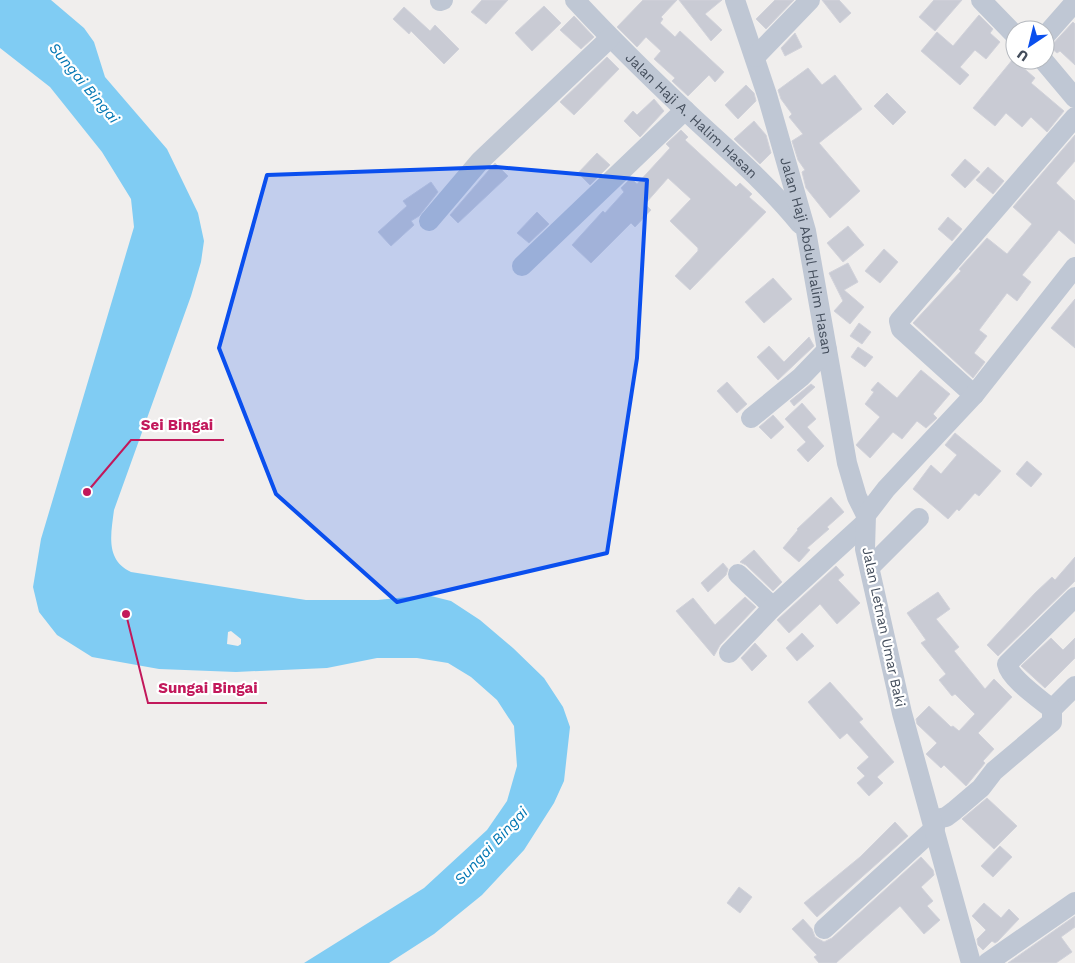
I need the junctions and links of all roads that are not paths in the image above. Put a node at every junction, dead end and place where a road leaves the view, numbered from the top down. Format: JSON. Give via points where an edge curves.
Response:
{"nodes":[{"id":1,"x":575,"y":0,"type":"edge"},
{"id":2,"x":735,"y":0,"type":"edge"},
{"id":3,"x":810,"y":0,"type":"edge"},
{"id":4,"x":981,"y":0,"type":"edge"},
{"id":5,"x":1075,"y":2,"type":"edge"},
{"id":6,"x":1005,"y":25,"type":"edge"},
{"id":7,"x":1055,"y":25,"type":"edge"},
{"id":8,"x":610,"y":38,"type":"junction"},
{"id":9,"x":755,"y":57,"type":"junction"},
{"id":10,"x":1051,"y":70,"type":"edge"},
{"id":11,"x":1075,"y":98,"type":"edge"},
{"id":12,"x":685,"y":110,"type":"junction"},
{"id":13,"x":1075,"y":117,"type":"edge"},
{"id":14,"x":429,"y":221,"type":"dead end"},
{"id":15,"x":806,"y":231,"type":"junction"},
{"id":16,"x":522,"y":266,"type":"dead end"},
{"id":17,"x":1075,"y":267,"type":"edge"},
{"id":18,"x":827,"y":350,"type":"junction"},
{"id":19,"x":974,"y":395,"type":"junction"},
{"id":20,"x":751,"y":418,"type":"dead end"},
{"id":21,"x":919,"y":518,"type":"dead end"},
{"id":22,"x":866,"y":519,"type":"junction"},
{"id":23,"x":870,"y":567,"type":"junction"},
{"id":24,"x":738,"y":574,"type":"dead end"},
{"id":25,"x":1075,"y":597,"type":"edge"},
{"id":26,"x":773,"y":607,"type":"junction"},
{"id":27,"x":729,"y":653,"type":"dead end"},
{"id":28,"x":1075,"y":686,"type":"edge"},
{"id":29,"x":1052,"y":709,"type":"junction"},
{"id":30,"x":934,"y":824,"type":"junction"},
{"id":31,"x":1075,"y":902,"type":"edge"},
{"id":32,"x":824,"y":929,"type":"dead end"},
{"id":33,"x":971,"y":963,"type":"edge"},
{"id":34,"x":987,"y":963,"type":"edge"}],
"edges":[{"from":1,"to":8,"type":"street","name":"Jalan Haji A. Halim Hasan"},
{"from":2,"to":9,"type":"street","name":"Jalan Haji Abdul Halim Hasan"},
{"from":3,"to":9,"type":"street"},
{"from":4,"to":6,"type":"street"},
{"from":5,"to":7,"type":"street"},
{"from":8,"to":12,"type":"street","name":"Jalan Haji A. Halim Hasan"},
{"from":8,"to":14,"type":"street","via":[[480,162]]},
{"from":9,"to":15,"type":"street","name":"Jalan Haji Abdul Halim Hasan"},
{"from":10,"to":11,"type":"street"},
{"from":12,"to":15,"type":"street","name":"Jalan Haji A. Halim Hasan","via":[[775,194]]},
{"from":12,"to":16,"type":"street"},
{"from":13,"to":19,"type":"street","via":[[900,321],[901,329]]},
{"from":15,"to":18,"type":"street","name":"Jalan Haji Abdul Halim Hasan"},
{"from":17,"to":19,"type":"street"},
{"from":18,"to":20,"type":"street","via":[[801,377]]},
{"from":18,"to":22,"type":"street","name":"Jalan Haji Abdul Halim Hasan","via":[[847,462]]},
{"from":19,"to":22,"type":"street","via":[[886,489]]},
{"from":21,"to":23,"type":"street"},
{"from":22,"to":23,"type":"street","name":"Jalan Letnan Umar Baki","via":[[865,549]]},
{"from":22,"to":26,"type":"street"},
{"from":23,"to":30,"type":"street","name":"Jalan Letnan Umar Baki","via":[[902,713]]},
{"from":24,"to":26,"type":"street"},
{"from":25,"to":29,"type":"street","via":[[1008,664],[1016,678]]},
{"from":26,"to":27,"type":"street"},
{"from":28,"to":29,"type":"street"},
{"from":29,"to":30,"type":"street","via":[[1054,717],[1048,727],[994,771],[981,788],[954,811]]},
{"from":30,"to":32,"type":"street"},
{"from":30,"to":33,"type":"street","name":"Jalan Letnan Umar Baki"},
{"from":31,"to":34,"type":"street"}]}
